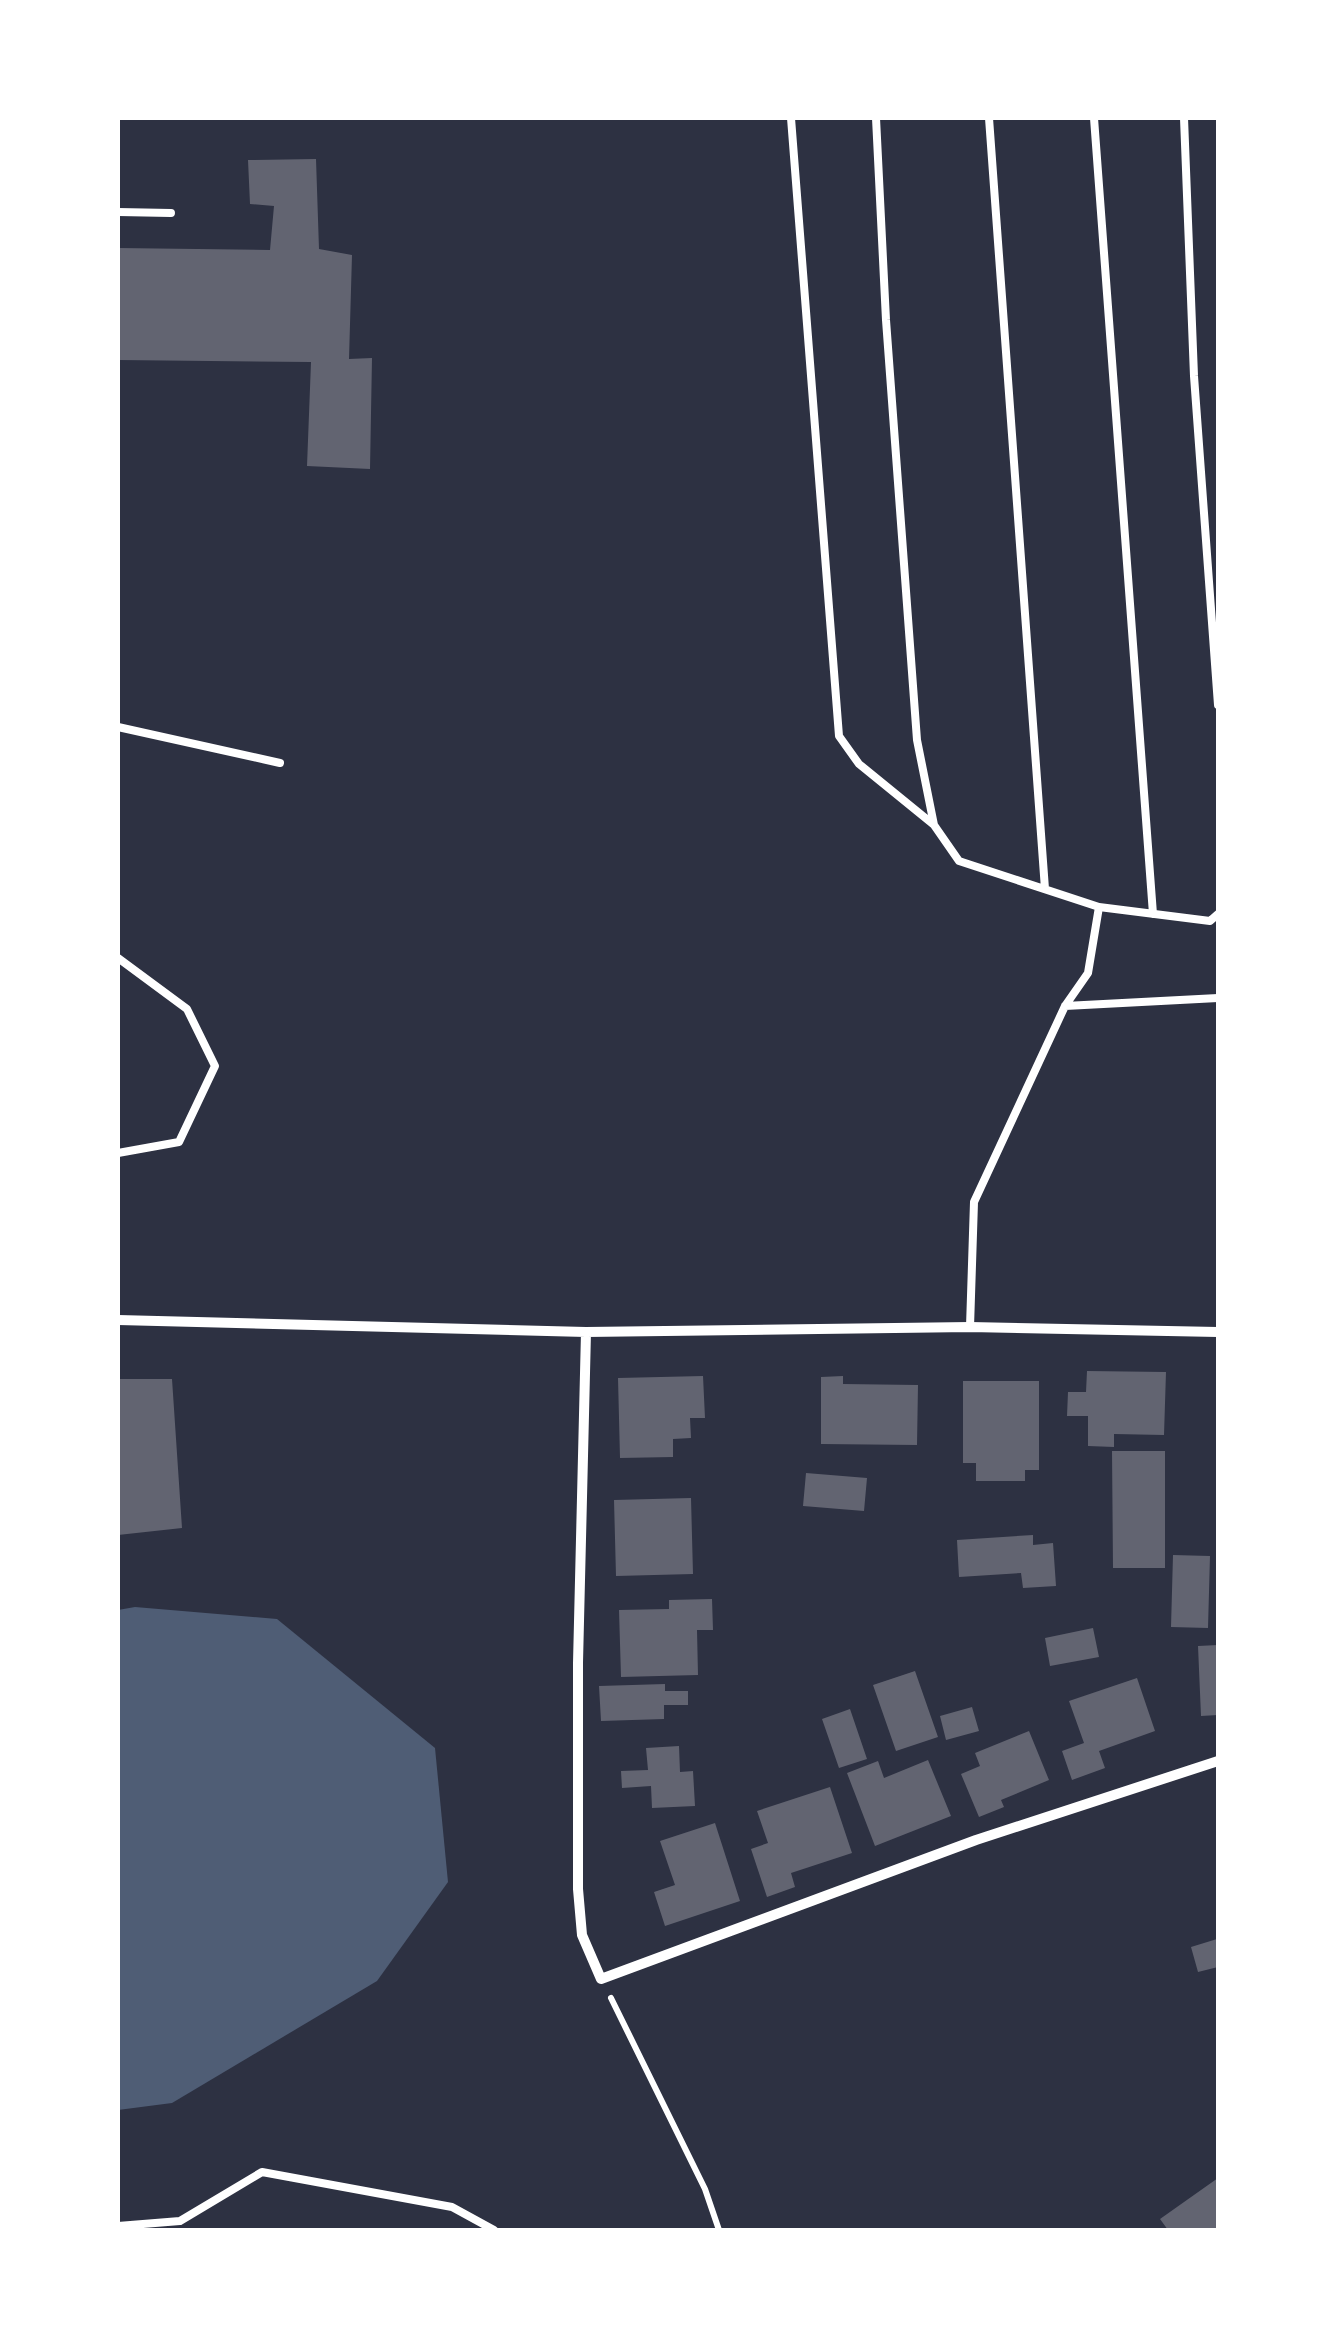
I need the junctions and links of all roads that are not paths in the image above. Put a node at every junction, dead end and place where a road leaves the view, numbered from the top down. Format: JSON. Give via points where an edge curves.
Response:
{"nodes":[{"id":1,"x":791,"y":118,"type":"edge"},
{"id":2,"x":876,"y":118,"type":"edge"},
{"id":3,"x":989,"y":118,"type":"edge"},
{"id":4,"x":1094,"y":118,"type":"edge"},
{"id":5,"x":1184,"y":118,"type":"edge"},
{"id":6,"x":118,"y":212,"type":"edge"},
{"id":7,"x":172,"y":213,"type":"dead end"},
{"id":8,"x":1218,"y":705,"type":"edge"},
{"id":9,"x":118,"y":727,"type":"edge"},
{"id":10,"x":280,"y":763,"type":"dead end"},
{"id":11,"x":934,"y":825,"type":"junction"},
{"id":12,"x":1045,"y":890,"type":"junction"},
{"id":13,"x":1099,"y":907,"type":"junction"},
{"id":14,"x":1153,"y":914,"type":"junction"},
{"id":15,"x":1218,"y":914,"type":"edge"},
{"id":16,"x":118,"y":958,"type":"edge"},
{"id":17,"x":1218,"y":998,"type":"edge"},
{"id":18,"x":1065,"y":1006,"type":"junction"},
{"id":19,"x":118,"y":1153,"type":"edge"},
{"id":20,"x":118,"y":1320,"type":"edge"},
{"id":21,"x":970,"y":1327,"type":"junction"},
{"id":22,"x":586,"y":1332,"type":"junction"},
{"id":23,"x":1218,"y":1332,"type":"edge"},
{"id":24,"x":1218,"y":1761,"type":"edge"},
{"id":25,"x":118,"y":2226,"type":"edge"},
{"id":26,"x":494,"y":2230,"type":"edge"}],
"edges":[{"from":1,"to":11,"type":"lane","via":[[839,736],[859,764]]},
{"from":2,"to":11,"type":"lane","via":[[917,740]]},
{"from":3,"to":12,"type":"lane"},
{"from":4,"to":14,"type":"lane"},
{"from":5,"to":8,"type":"lane"},
{"from":6,"to":7,"type":"lane"},
{"from":9,"to":10,"type":"lane"},
{"from":11,"to":12,"type":"lane","via":[[959,861]]},
{"from":12,"to":13,"type":"lane"},
{"from":13,"to":14,"type":"lane"},
{"from":13,"to":18,"type":"lane","via":[[1088,972]]},
{"from":14,"to":15,"type":"lane","via":[[1210,921]]},
{"from":16,"to":19,"type":"lane","via":[[186,1009],[215,1066],[179,1142]]},
{"from":17,"to":18,"type":"lane"},
{"from":18,"to":21,"type":"lane","via":[[974,1202]]},
{"from":20,"to":22,"type":"street"},
{"from":21,"to":22,"type":"street"},
{"from":21,"to":23,"type":"street"},
{"from":22,"to":24,"type":"street","via":[[578,1889],[582,1935],[601,1980],[976,1840]]},
{"from":25,"to":26,"type":"lane","via":[[180,2222],[262,2172],[452,2207]]}]}
